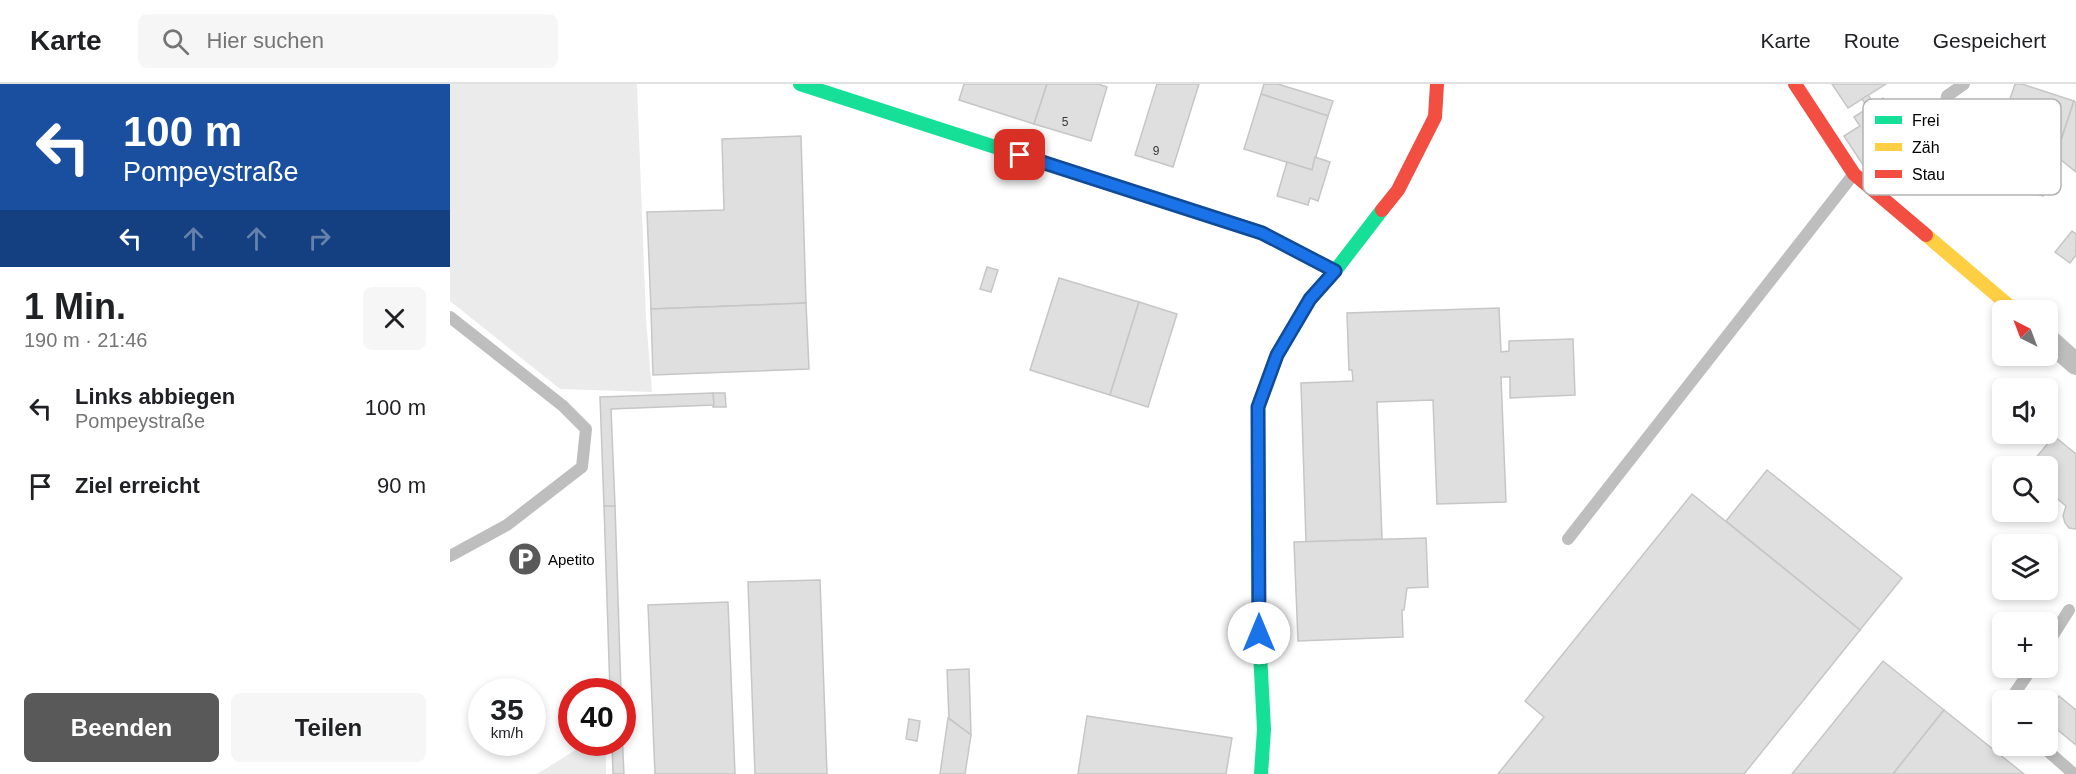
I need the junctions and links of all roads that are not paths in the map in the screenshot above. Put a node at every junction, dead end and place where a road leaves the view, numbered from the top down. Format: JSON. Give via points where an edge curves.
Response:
{"nodes":[{"id":1,"x":800,"y":84,"type":"edge"},
{"id":2,"x":1437,"y":84,"type":"edge"},
{"id":3,"x":1795,"y":84,"type":"edge"},
{"id":4,"x":1964,"y":84,"type":"edge"},
{"id":5,"x":1946,"y":99,"type":"edge"},
{"id":6,"x":1854,"y":174,"type":"junction"},
{"id":7,"x":1863,"y":182,"type":"edge"},
{"id":8,"x":1879,"y":195,"type":"edge"},
{"id":9,"x":1335,"y":271,"type":"junction"},
{"id":10,"x":2002,"y":300,"type":"edge"},
{"id":11,"x":450,"y":317,"type":"edge"},
{"id":12,"x":2058,"y":348,"type":"edge"},
{"id":13,"x":2076,"y":364,"type":"edge"},
{"id":14,"x":1568,"y":539,"type":"dead end"},
{"id":15,"x":450,"y":556,"type":"edge"},
{"id":16,"x":2069,"y":609,"type":"dead end"},
{"id":17,"x":2058,"y":627,"type":"edge"},
{"id":18,"x":2053,"y":756,"type":"edge"},
{"id":19,"x":1261,"y":774,"type":"edge"},
{"id":20,"x":2074,"y":774,"type":"edge"}],
"edges":[{"from":1,"to":9,"type":"street","via":[[1262,233]]},
{"from":2,"to":9,"type":"street","via":[[1435,117],[1398,190]]},
{"from":3,"to":6,"type":"street"},
{"from":4,"to":5,"type":"lane"},
{"from":6,"to":7,"type":"street"},
{"from":6,"to":14,"type":"lane"},
{"from":8,"to":10,"type":"street"},
{"from":9,"to":19,"type":"street","via":[[1310,299],[1277,355],[1258,407],[1259,633],[1264,729]]},
{"from":11,"to":15,"type":"lane","via":[[563,406],[586,429],[582,467],[507,525]]},
{"from":12,"to":13,"type":"street"},
{"from":16,"to":17,"type":"lane"},
{"from":18,"to":20,"type":"lane"}]}
